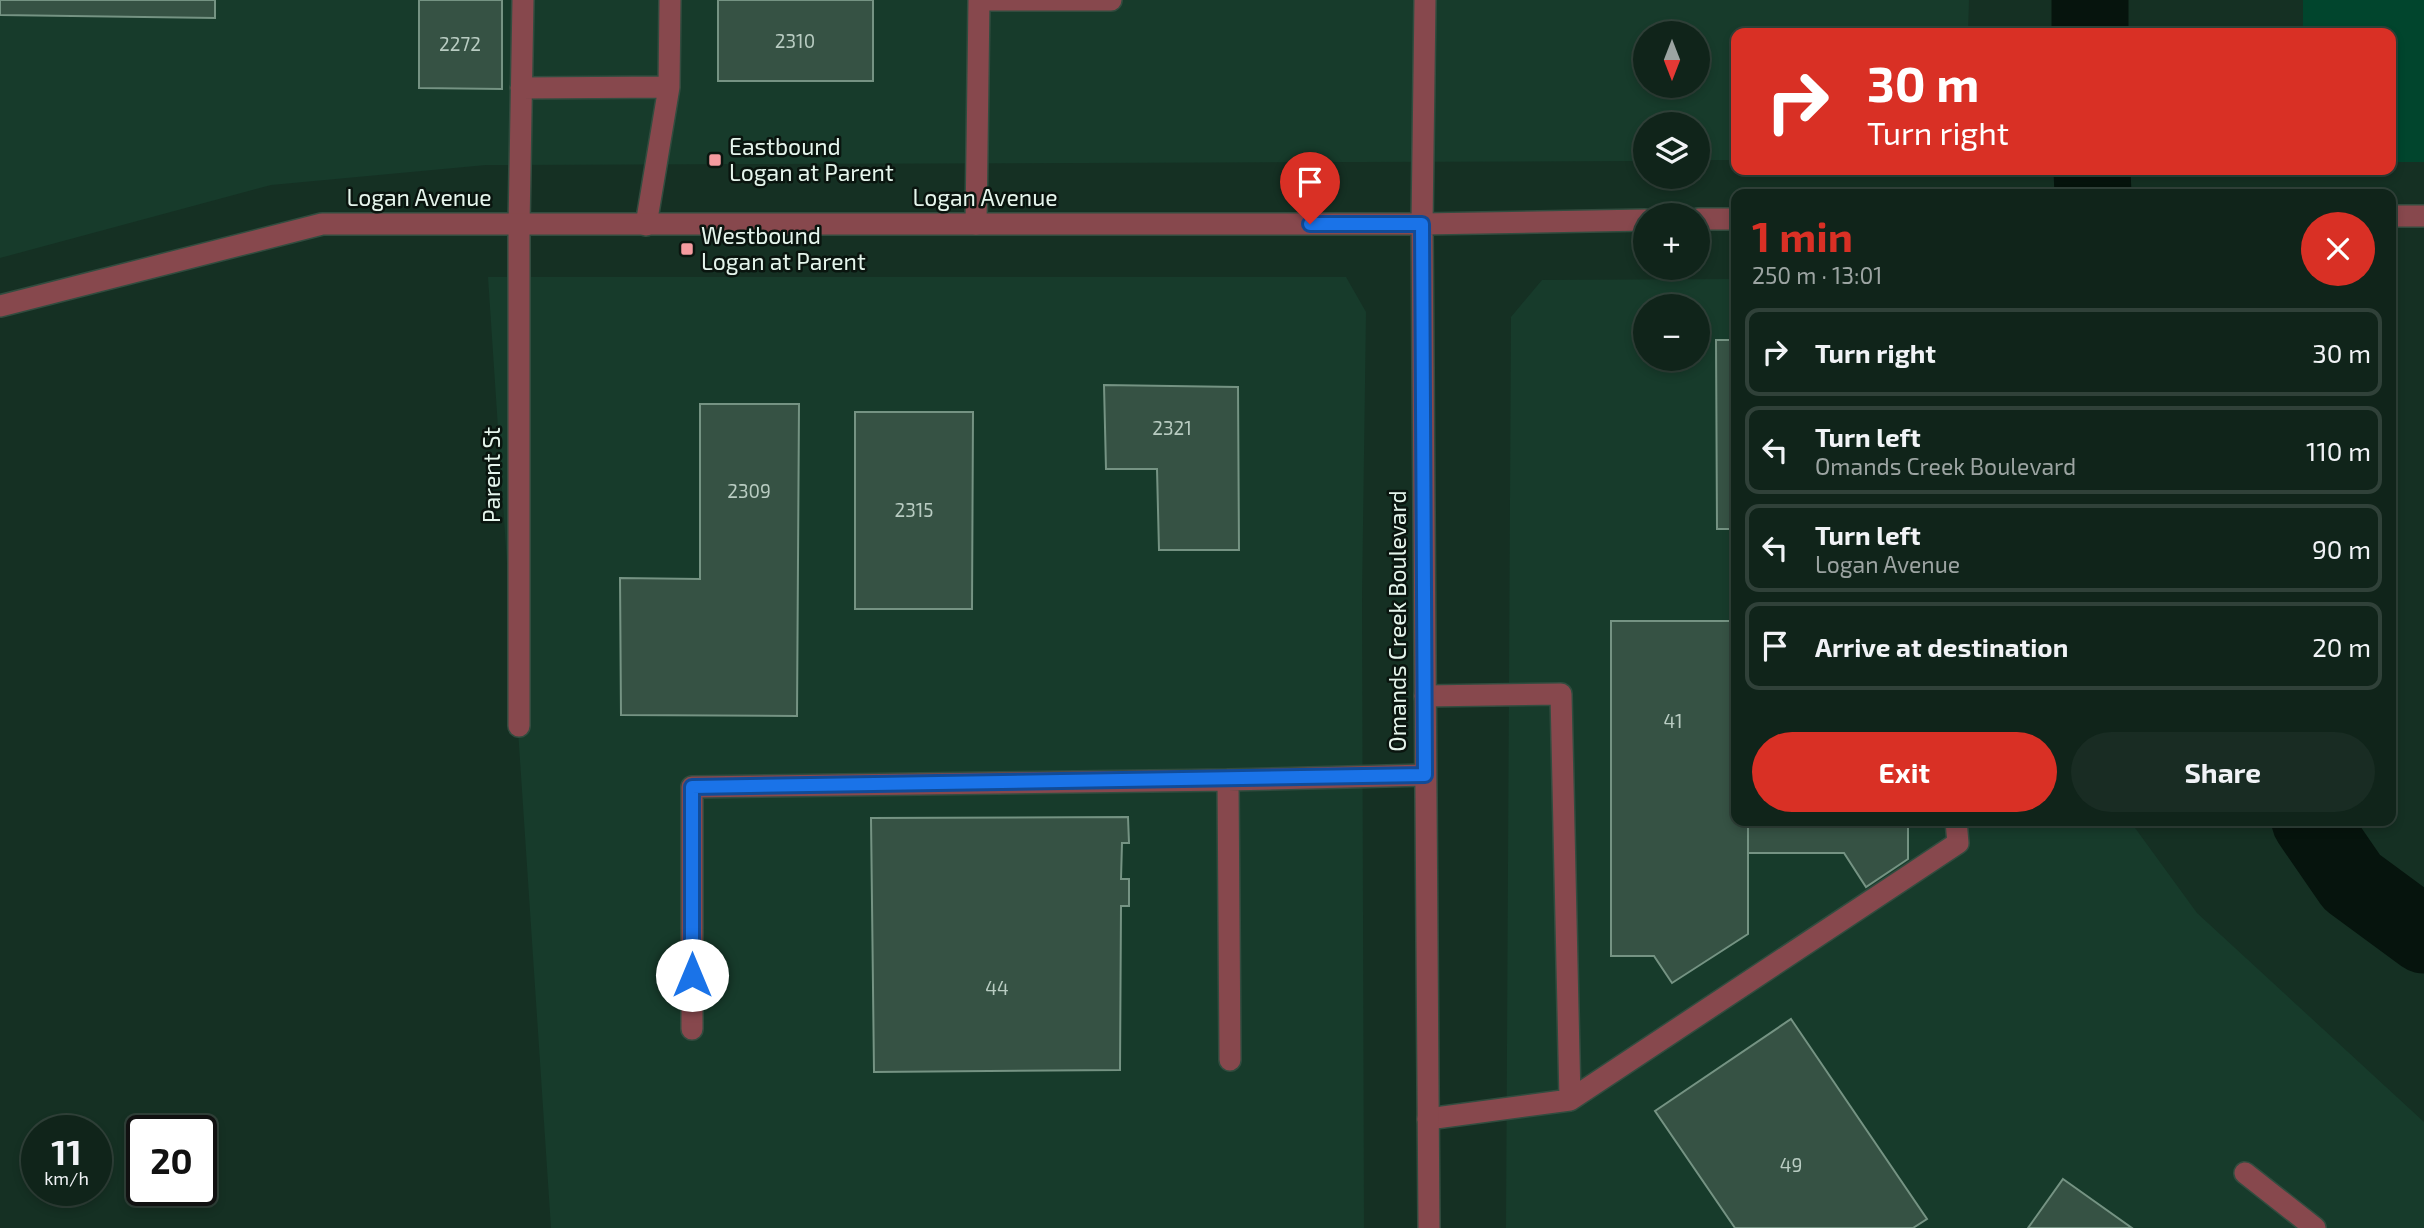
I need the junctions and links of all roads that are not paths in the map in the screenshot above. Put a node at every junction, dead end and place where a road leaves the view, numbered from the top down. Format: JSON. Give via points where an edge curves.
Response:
{"nodes":[{"id":1,"x":523,"y":0,"type":"edge"},
{"id":2,"x":670,"y":0,"type":"edge"},
{"id":3,"x":979,"y":0,"type":"edge"},
{"id":4,"x":1111,"y":0,"type":"edge"},
{"id":5,"x":1425,"y":0,"type":"edge"},
{"id":6,"x":669,"y":87,"type":"junction"},
{"id":7,"x":521,"y":88,"type":"junction"},
{"id":8,"x":2396,"y":216,"type":"edge"},
{"id":9,"x":2424,"y":216,"type":"edge"},
{"id":10,"x":1710,"y":219,"type":"edge"},
{"id":11,"x":1731,"y":219,"type":"edge"},
{"id":12,"x":1633,"y":220,"type":"edge"},
{"id":13,"x":976,"y":224,"type":"junction"},
{"id":14,"x":1422,"y":224,"type":"junction"},
{"id":15,"x":519,"y":225,"type":"junction"},
{"id":16,"x":646,"y":225,"type":"junction"},
{"id":17,"x":0,"y":306,"type":"edge"},
{"id":18,"x":1425,"y":696,"type":"junction"},
{"id":19,"x":519,"y":726,"type":"dead end"},
{"id":20,"x":1425,"y":775,"type":"junction"},
{"id":21,"x":1228,"y":780,"type":"junction"},
{"id":22,"x":1956,"y":826,"type":"edge"},
{"id":23,"x":692,"y":1029,"type":"dead end"},
{"id":24,"x":1230,"y":1060,"type":"dead end"},
{"id":25,"x":1570,"y":1100,"type":"junction"},
{"id":26,"x":1428,"y":1119,"type":"junction"},
{"id":27,"x":2245,"y":1173,"type":"dead end"},
{"id":28,"x":1429,"y":1228,"type":"edge"},
{"id":29,"x":2315,"y":1228,"type":"edge"}],
"edges":[{"from":1,"to":7,"type":"street","name":"Parent St"},
{"from":2,"to":6,"type":"street"},
{"from":3,"to":4,"type":"street"},
{"from":3,"to":13,"type":"street"},
{"from":5,"to":14,"type":"street","name":"Omands Creek Boulevard"},
{"from":6,"to":7,"type":"street"},
{"from":6,"to":16,"type":"street"},
{"from":7,"to":15,"type":"street","name":"Parent St"},
{"from":8,"to":9,"type":"street"},
{"from":10,"to":11,"type":"street"},
{"from":12,"to":14,"type":"street","name":"Logan Avenue"},
{"from":13,"to":14,"type":"street","name":"Logan Avenue"},
{"from":13,"to":16,"type":"street","name":"Logan Avenue"},
{"from":14,"to":18,"type":"street","name":"Omands Creek Boulevard"},
{"from":15,"to":16,"type":"street","name":"Logan Avenue"},
{"from":15,"to":17,"type":"street","name":"Logan Avenue","via":[[322,224]]},
{"from":15,"to":19,"type":"street","name":"Parent St"},
{"from":18,"to":20,"type":"street","name":"Omands Creek Boulevard"},
{"from":18,"to":25,"type":"street","via":[[1561,694]]},
{"from":20,"to":21,"type":"street"},
{"from":20,"to":26,"type":"street","name":"Omands Creek Boulevard"},
{"from":21,"to":23,"type":"street","via":[[692,787]]},
{"from":21,"to":24,"type":"street"},
{"from":22,"to":25,"type":"street","via":[[1958,843]]},
{"from":25,"to":26,"type":"street"},
{"from":26,"to":28,"type":"street","name":"Omands Creek Boulevard"},
{"from":27,"to":29,"type":"street"}]}
